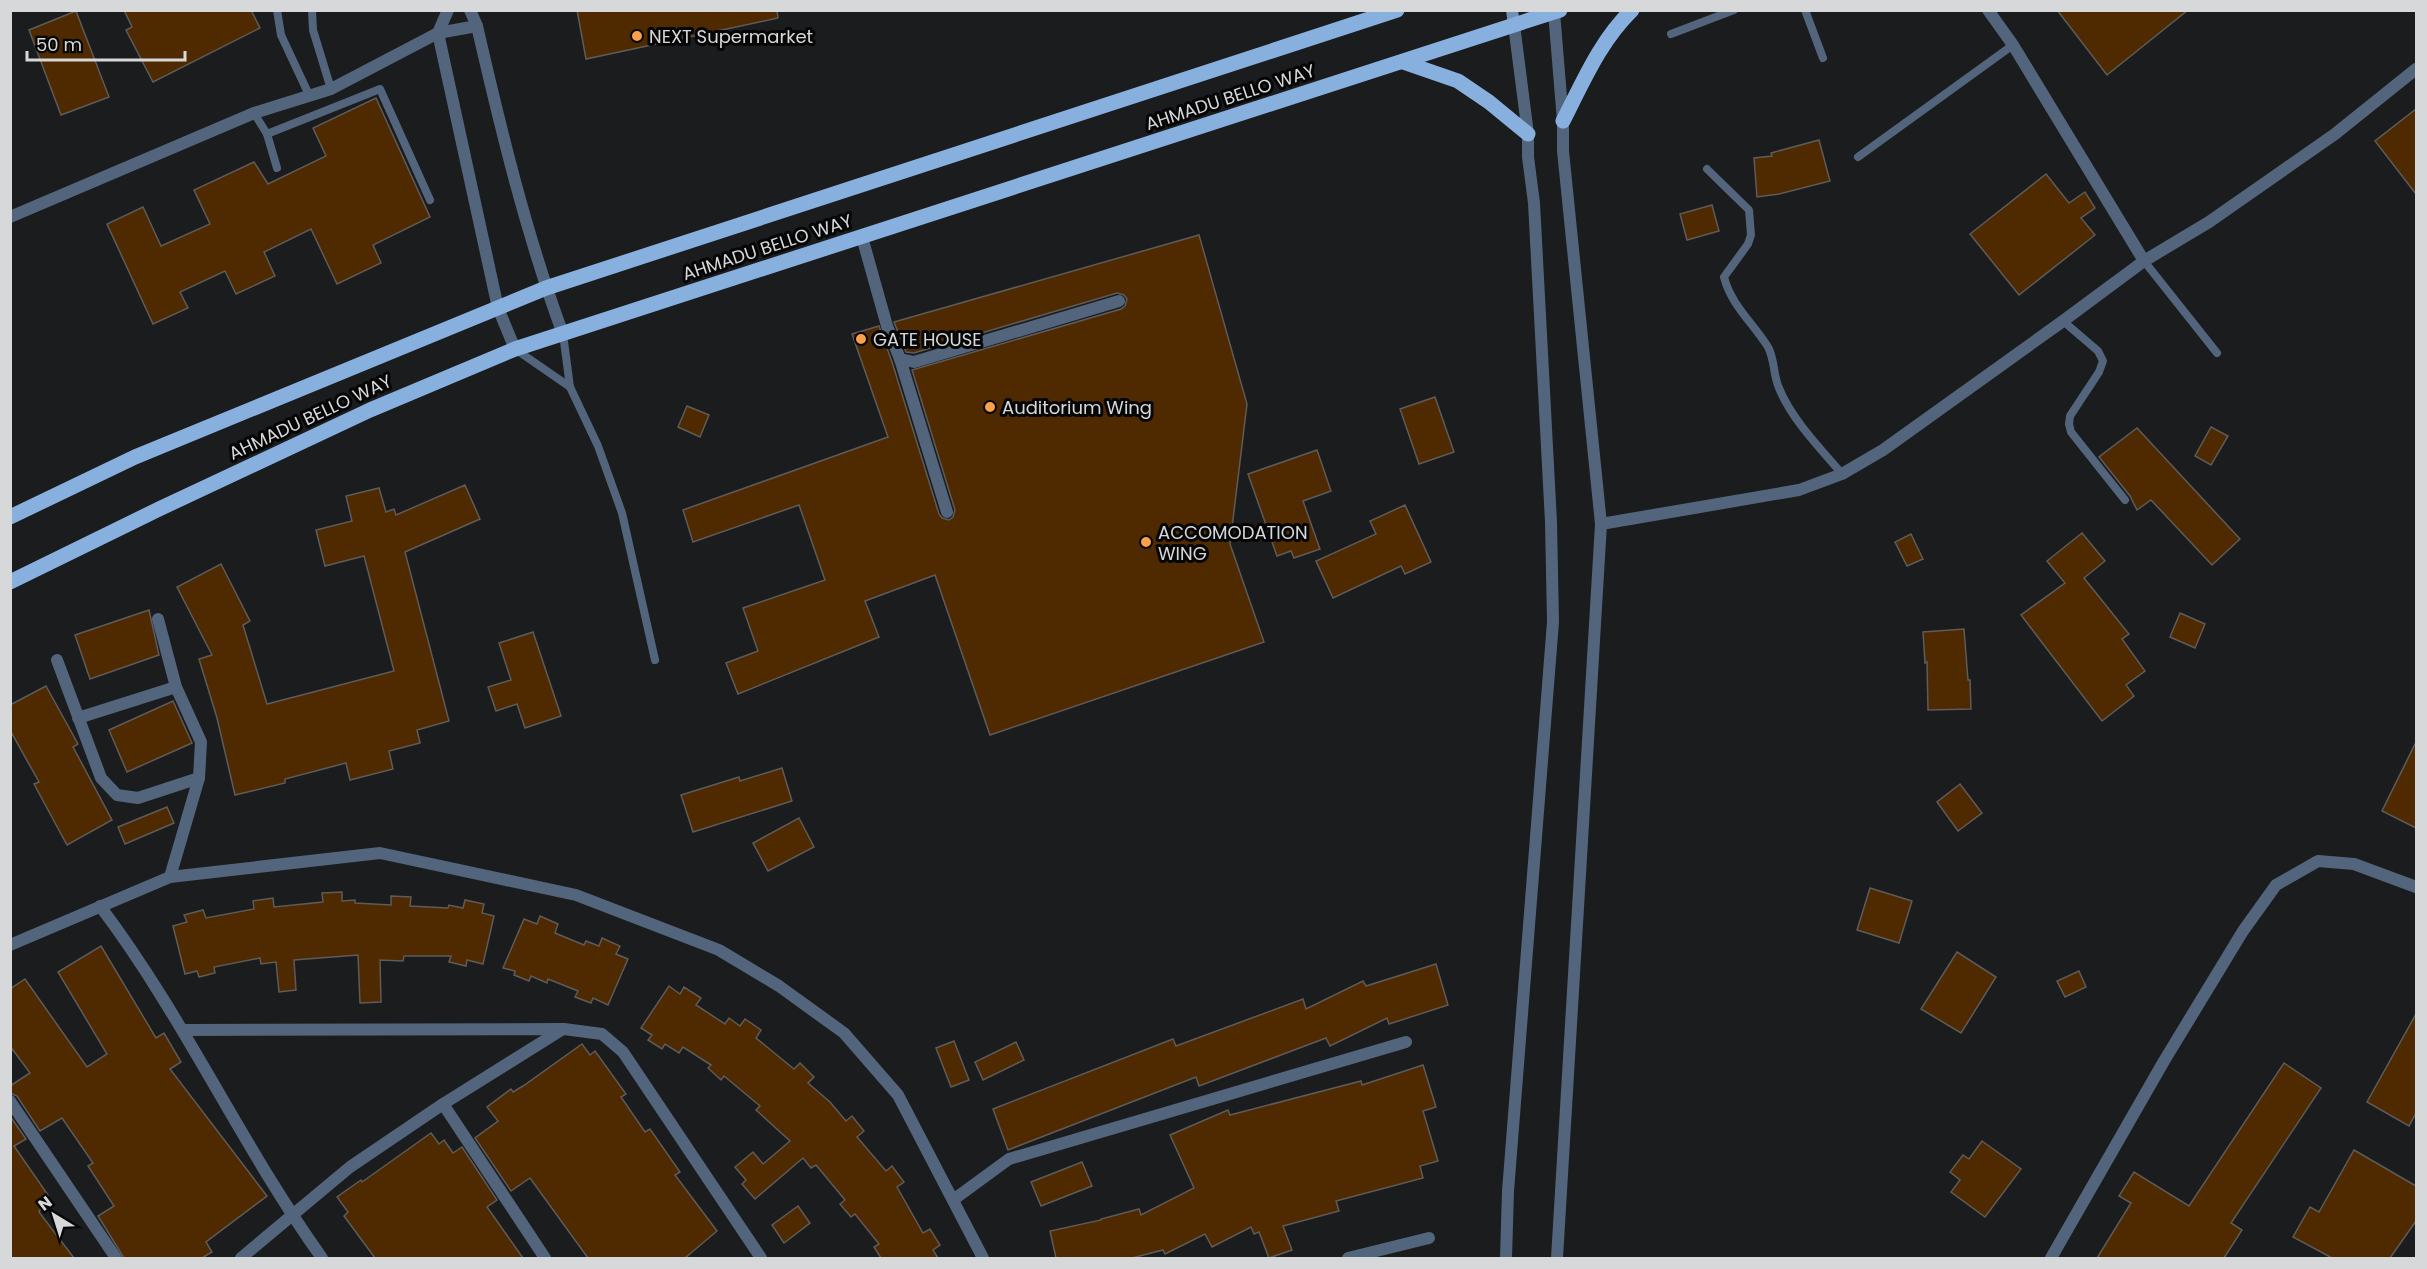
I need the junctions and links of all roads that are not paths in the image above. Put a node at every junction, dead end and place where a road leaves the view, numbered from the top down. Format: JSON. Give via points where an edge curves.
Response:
{"nodes":[{"id":1,"x":277,"y":10,"type":"edge"},
{"id":2,"x":312,"y":10,"type":"edge"},
{"id":3,"x":448,"y":10,"type":"edge"},
{"id":4,"x":470,"y":10,"type":"edge"},
{"id":5,"x":1632,"y":10,"type":"edge"},
{"id":6,"x":1734,"y":10,"type":"edge"},
{"id":7,"x":1805,"y":10,"type":"edge"},
{"id":8,"x":1988,"y":10,"type":"edge"},
{"id":9,"x":1556,"y":11,"type":"edge"},
{"id":10,"x":1392,"y":12,"type":"edge"},
{"id":11,"x":1513,"y":18,"type":"edge"},
{"id":12,"x":477,"y":26,"type":"junction"},
{"id":13,"x":438,"y":33,"type":"junction"},
{"id":14,"x":1671,"y":34,"type":"dead end"},
{"id":15,"x":2013,"y":45,"type":"junction"},
{"id":16,"x":1823,"y":58,"type":"dead end"},
{"id":17,"x":1403,"y":62,"type":"junction"},
{"id":18,"x":2416,"y":69,"type":"edge"},
{"id":19,"x":331,"y":89,"type":"junction"},
{"id":20,"x":310,"y":97,"type":"junction"},
{"id":21,"x":254,"y":113,"type":"junction"},
{"id":22,"x":1563,"y":121,"type":"junction"},
{"id":23,"x":267,"y":134,"type":"junction"},
{"id":24,"x":1528,"y":134,"type":"junction"},
{"id":25,"x":1858,"y":157,"type":"dead end"},
{"id":26,"x":277,"y":168,"type":"dead end"},
{"id":27,"x":1707,"y":169,"type":"dead end"},
{"id":28,"x":430,"y":200,"type":"dead end"},
{"id":29,"x":10,"y":217,"type":"edge"},
{"id":30,"x":862,"y":237,"type":"junction"},
{"id":31,"x":2144,"y":261,"type":"junction"},
{"id":32,"x":546,"y":288,"type":"junction"},
{"id":33,"x":1119,"y":301,"type":"dead end"},
{"id":34,"x":498,"y":308,"type":"junction"},
{"id":35,"x":2063,"y":321,"type":"junction"},
{"id":36,"x":563,"y":334,"type":"junction"},
{"id":37,"x":515,"y":350,"type":"junction"},
{"id":38,"x":2217,"y":353,"type":"dead end"},
{"id":39,"x":900,"y":359,"type":"junction"},
{"id":40,"x":570,"y":387,"type":"junction"},
{"id":41,"x":1842,"y":474,"type":"junction"},
{"id":42,"x":2125,"y":500,"type":"dead end"},
{"id":43,"x":947,"y":512,"type":"dead end"},
{"id":44,"x":10,"y":517,"type":"edge"},
{"id":45,"x":1601,"y":524,"type":"junction"},
{"id":46,"x":10,"y":582,"type":"edge"},
{"id":47,"x":158,"y":619,"type":"dead end"},
{"id":48,"x":57,"y":660,"type":"dead end"},
{"id":49,"x":655,"y":660,"type":"dead end"},
{"id":50,"x":176,"y":687,"type":"junction"},
{"id":51,"x":78,"y":718,"type":"junction"},
{"id":52,"x":199,"y":778,"type":"junction"},
{"id":53,"x":170,"y":877,"type":"junction"},
{"id":54,"x":2416,"y":887,"type":"edge"},
{"id":55,"x":100,"y":906,"type":"junction"},
{"id":56,"x":10,"y":945,"type":"edge"},
{"id":57,"x":564,"y":1029,"type":"junction"},
{"id":58,"x":183,"y":1030,"type":"junction"},
{"id":59,"x":1406,"y":1042,"type":"dead end"},
{"id":60,"x":10,"y":1101,"type":"edge"},
{"id":61,"x":443,"y":1104,"type":"junction"},
{"id":62,"x":953,"y":1200,"type":"junction"},
{"id":63,"x":292,"y":1217,"type":"junction"},
{"id":64,"x":1429,"y":1238,"type":"dead end"},
{"id":65,"x":116,"y":1258,"type":"edge"},
{"id":66,"x":241,"y":1258,"type":"edge"},
{"id":67,"x":322,"y":1258,"type":"edge"},
{"id":68,"x":545,"y":1258,"type":"edge"},
{"id":69,"x":761,"y":1258,"type":"edge"},
{"id":70,"x":983,"y":1258,"type":"edge"},
{"id":71,"x":1348,"y":1258,"type":"edge"},
{"id":72,"x":1506,"y":1258,"type":"edge"},
{"id":73,"x":1557,"y":1258,"type":"edge"},
{"id":74,"x":2051,"y":1258,"type":"edge"}],
"edges":[{"from":1,"to":20,"type":"lane","via":[[280,35]]},
{"from":2,"to":19,"type":"lane","via":[[313,30]]},
{"from":3,"to":13,"type":"street"},
{"from":4,"to":12,"type":"street"},
{"from":5,"to":22,"type":"main road","via":[[1592,63]]},
{"from":6,"to":14,"type":"lane"},
{"from":7,"to":16,"type":"lane"},
{"from":8,"to":15,"type":"street"},
{"from":9,"to":11,"type":"main road","name":"AHMADU BELLO WAY"},
{"from":9,"to":22,"type":"street"},
{"from":10,"to":32,"type":"main road","name":"AHMADU BELLO WAY"},
{"from":11,"to":17,"type":"main road","name":"AHMADU BELLO WAY"},
{"from":11,"to":24,"type":"street"},
{"from":12,"to":13,"type":"street"},
{"from":12,"to":32,"type":"street","via":[[503,140]]},
{"from":13,"to":19,"type":"street"},
{"from":13,"to":34,"type":"street"},
{"from":15,"to":25,"type":"lane"},
{"from":15,"to":31,"type":"street"},
{"from":17,"to":24,"type":"main road","via":[[1458,81]]},
{"from":17,"to":30,"type":"main road","name":"AHMADU BELLO WAY"},
{"from":18,"to":31,"type":"street","via":[[2335,134],[2209,222]]},
{"from":19,"to":20,"type":"street"},
{"from":20,"to":21,"type":"street"},
{"from":21,"to":23,"type":"lane"},
{"from":21,"to":29,"type":"street"},
{"from":22,"to":45,"type":"street"},
{"from":23,"to":26,"type":"lane"},
{"from":23,"to":28,"type":"lane","via":[[380,89]]},
{"from":24,"to":72,"type":"street","via":[[1551,522],[1553,622]]},
{"from":27,"to":41,"type":"lane","via":[[1749,210],[1751,235],[1724,277],[1728,293],[1768,348],[1787,404]]},
{"from":30,"to":36,"type":"main road","name":"AHMADU BELLO WAY"},
{"from":30,"to":39,"type":"street"},
{"from":31,"to":35,"type":"street"},
{"from":31,"to":38,"type":"lane"},
{"from":32,"to":34,"type":"main road","name":"AHMADU BELLO WAY"},
{"from":32,"to":36,"type":"street"},
{"from":33,"to":39,"type":"street","via":[[914,362]]},
{"from":34,"to":37,"type":"street"},
{"from":34,"to":44,"type":"main road","name":"AHMADU BELLO WAY","via":[[135,457]]},
{"from":35,"to":41,"type":"street","via":[[1883,450]]},
{"from":35,"to":42,"type":"lane","via":[[2098,351],[2103,361],[2070,416],[2071,432]]},
{"from":36,"to":37,"type":"main road","name":"AHMADU BELLO WAY"},
{"from":36,"to":40,"type":"lane"},
{"from":37,"to":40,"type":"lane"},
{"from":37,"to":46,"type":"main road","name":"AHMADU BELLO WAY","via":[[370,410]]},
{"from":39,"to":43,"type":"street"},
{"from":40,"to":49,"type":"lane","via":[[598,446],[622,513]]},
{"from":41,"to":45,"type":"street","via":[[1799,490]]},
{"from":45,"to":73,"type":"street"},
{"from":47,"to":50,"type":"street"},
{"from":48,"to":51,"type":"street"},
{"from":50,"to":51,"type":"street"},
{"from":50,"to":52,"type":"street","via":[[201,742]]},
{"from":51,"to":52,"type":"street","via":[[101,778],[117,795],[138,798]]},
{"from":52,"to":53,"type":"street"},
{"from":53,"to":55,"type":"street"},
{"from":53,"to":62,"type":"street","via":[[380,853],[576,895],[719,950],[779,986],[844,1033],[898,1095]]},
{"from":54,"to":74,"type":"street","via":[[2354,864],[2318,861],[2276,885],[2164,1060]]},
{"from":55,"to":56,"type":"street"},
{"from":55,"to":58,"type":"street"},
{"from":57,"to":58,"type":"street"},
{"from":57,"to":61,"type":"street"},
{"from":57,"to":69,"type":"street","via":[[602,1034],[623,1052]]},
{"from":58,"to":63,"type":"street"},
{"from":59,"to":62,"type":"street","via":[[1010,1159]]},
{"from":60,"to":65,"type":"street"},
{"from":61,"to":63,"type":"street","via":[[350,1167]]},
{"from":61,"to":68,"type":"street"},
{"from":62,"to":70,"type":"street"},
{"from":63,"to":66,"type":"street"},
{"from":63,"to":67,"type":"street"},
{"from":64,"to":71,"type":"street"}]}
